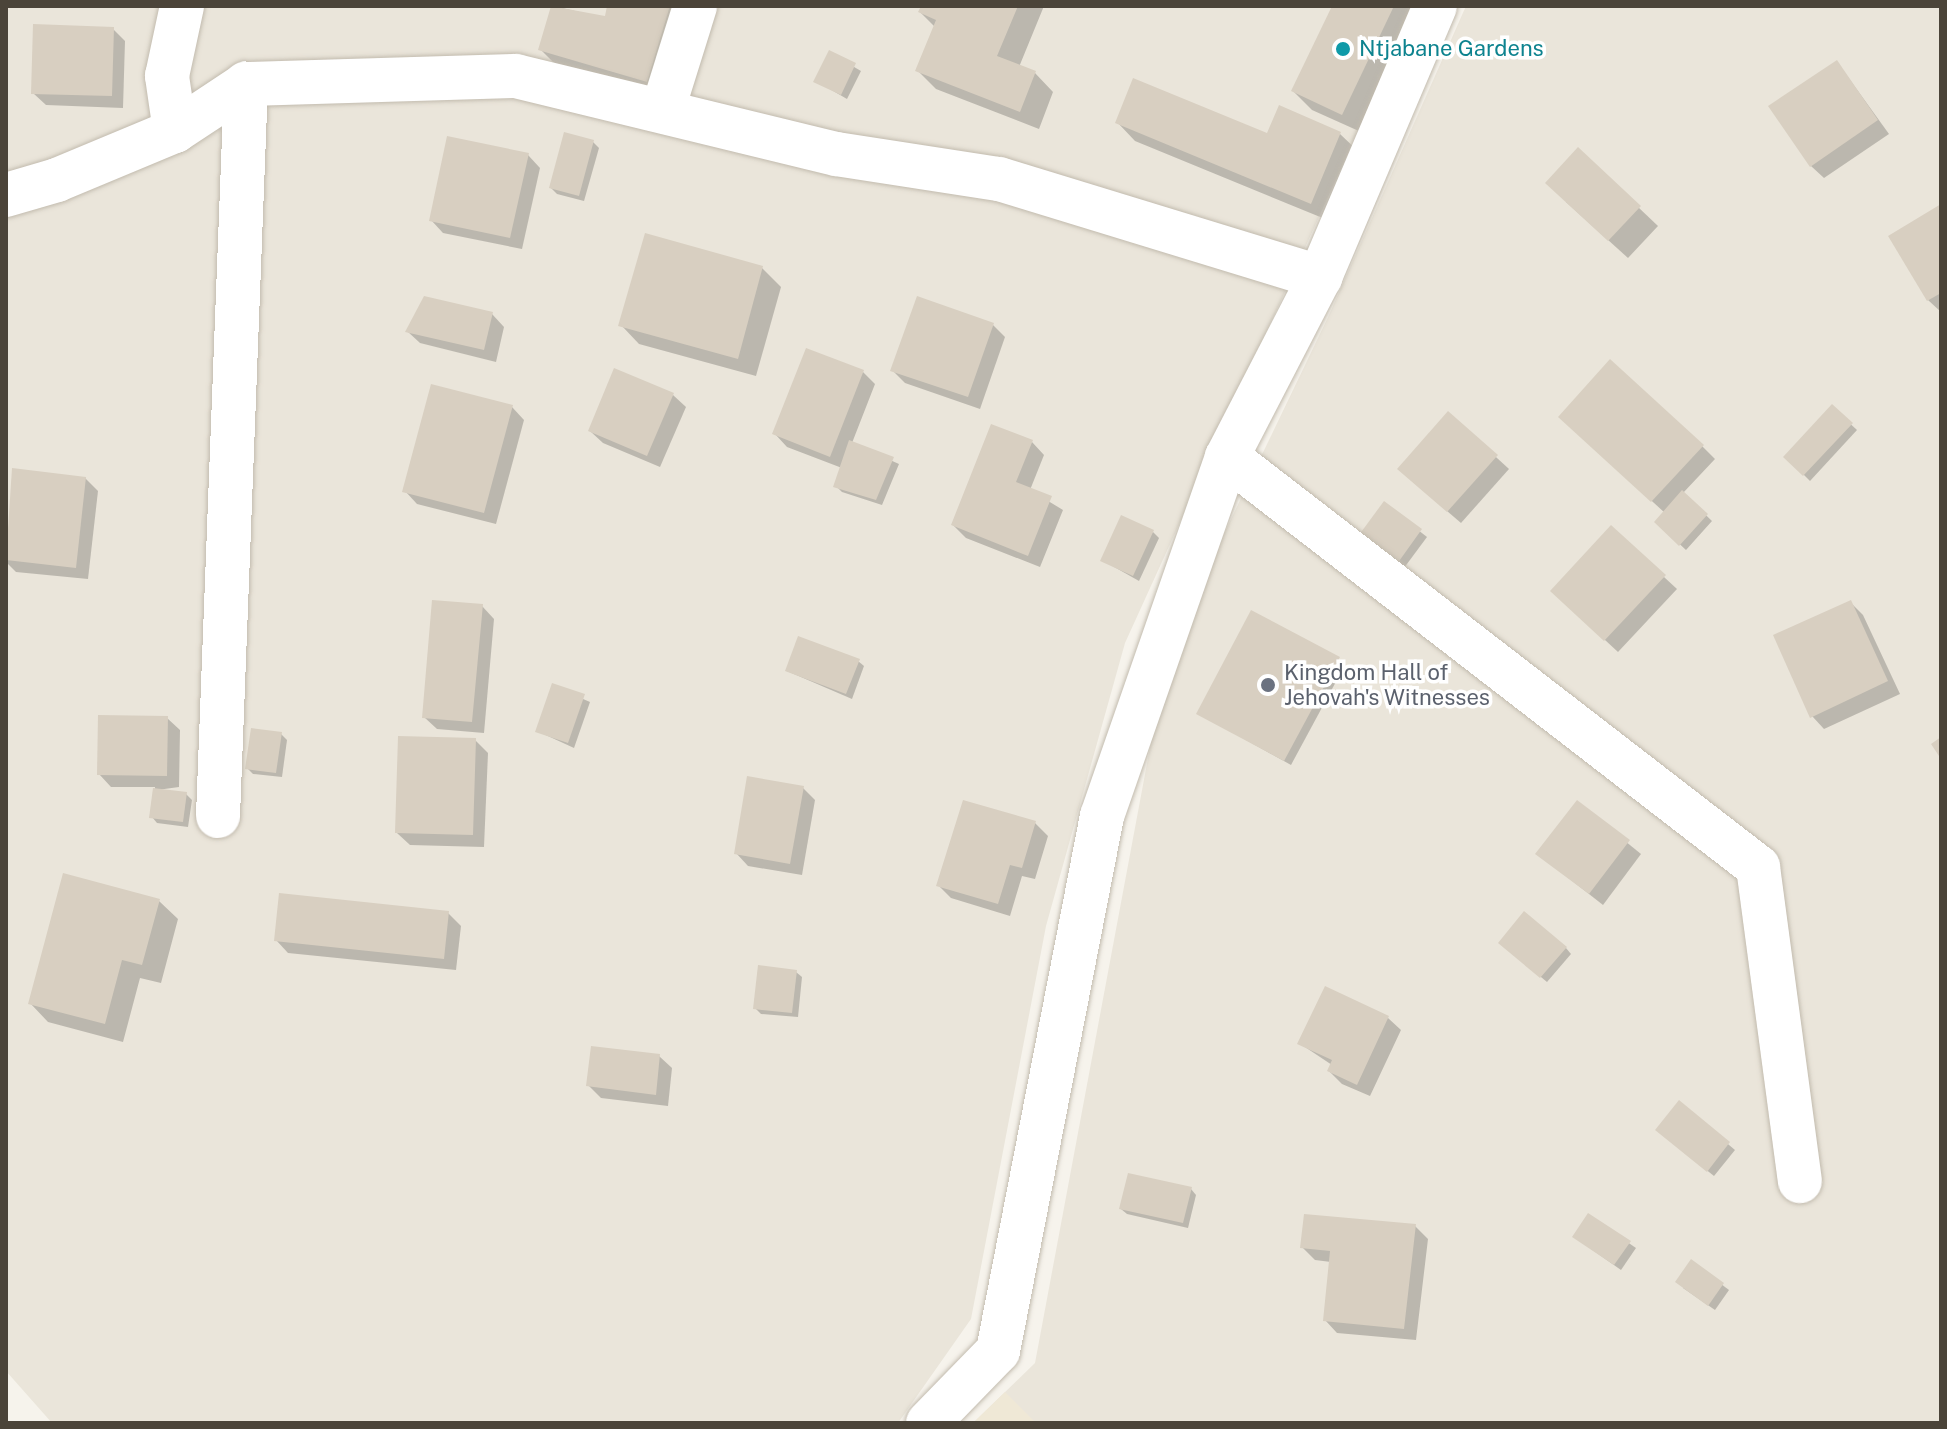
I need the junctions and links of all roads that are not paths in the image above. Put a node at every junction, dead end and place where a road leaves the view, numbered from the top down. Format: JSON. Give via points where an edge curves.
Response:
{"nodes":[{"id":1,"x":182,"y":6,"type":"edge"},
{"id":2,"x":695,"y":6,"type":"edge"},
{"id":3,"x":1435,"y":6,"type":"edge"},
{"id":4,"x":246,"y":84,"type":"junction"},
{"id":5,"x":663,"y":109,"type":"junction"},
{"id":6,"x":175,"y":131,"type":"junction"},
{"id":7,"x":6,"y":195,"type":"edge"},
{"id":8,"x":1320,"y":277,"type":"junction"},
{"id":9,"x":1227,"y":457,"type":"junction"},
{"id":10,"x":218,"y":816,"type":"dead end"},
{"id":11,"x":1800,"y":1181,"type":"dead end"},
{"id":12,"x":949,"y":1416,"type":"edge"}],
"edges":[{"from":1,"to":6,"type":"street","via":[[167,76]]},
{"from":2,"to":5,"type":"street"},
{"from":3,"to":8,"type":"street"},
{"from":4,"to":5,"type":"street","via":[[516,76]]},
{"from":4,"to":6,"type":"street"},
{"from":4,"to":10,"type":"street"},
{"from":5,"to":8,"type":"street","via":[[837,154],[999,179]]},
{"from":6,"to":7,"type":"street","via":[[57,180]]},
{"from":8,"to":9,"type":"street"},
{"from":9,"to":11,"type":"street","via":[[1758,867]]},
{"from":9,"to":12,"type":"street","via":[[1102,816],[998,1351]]}]}
